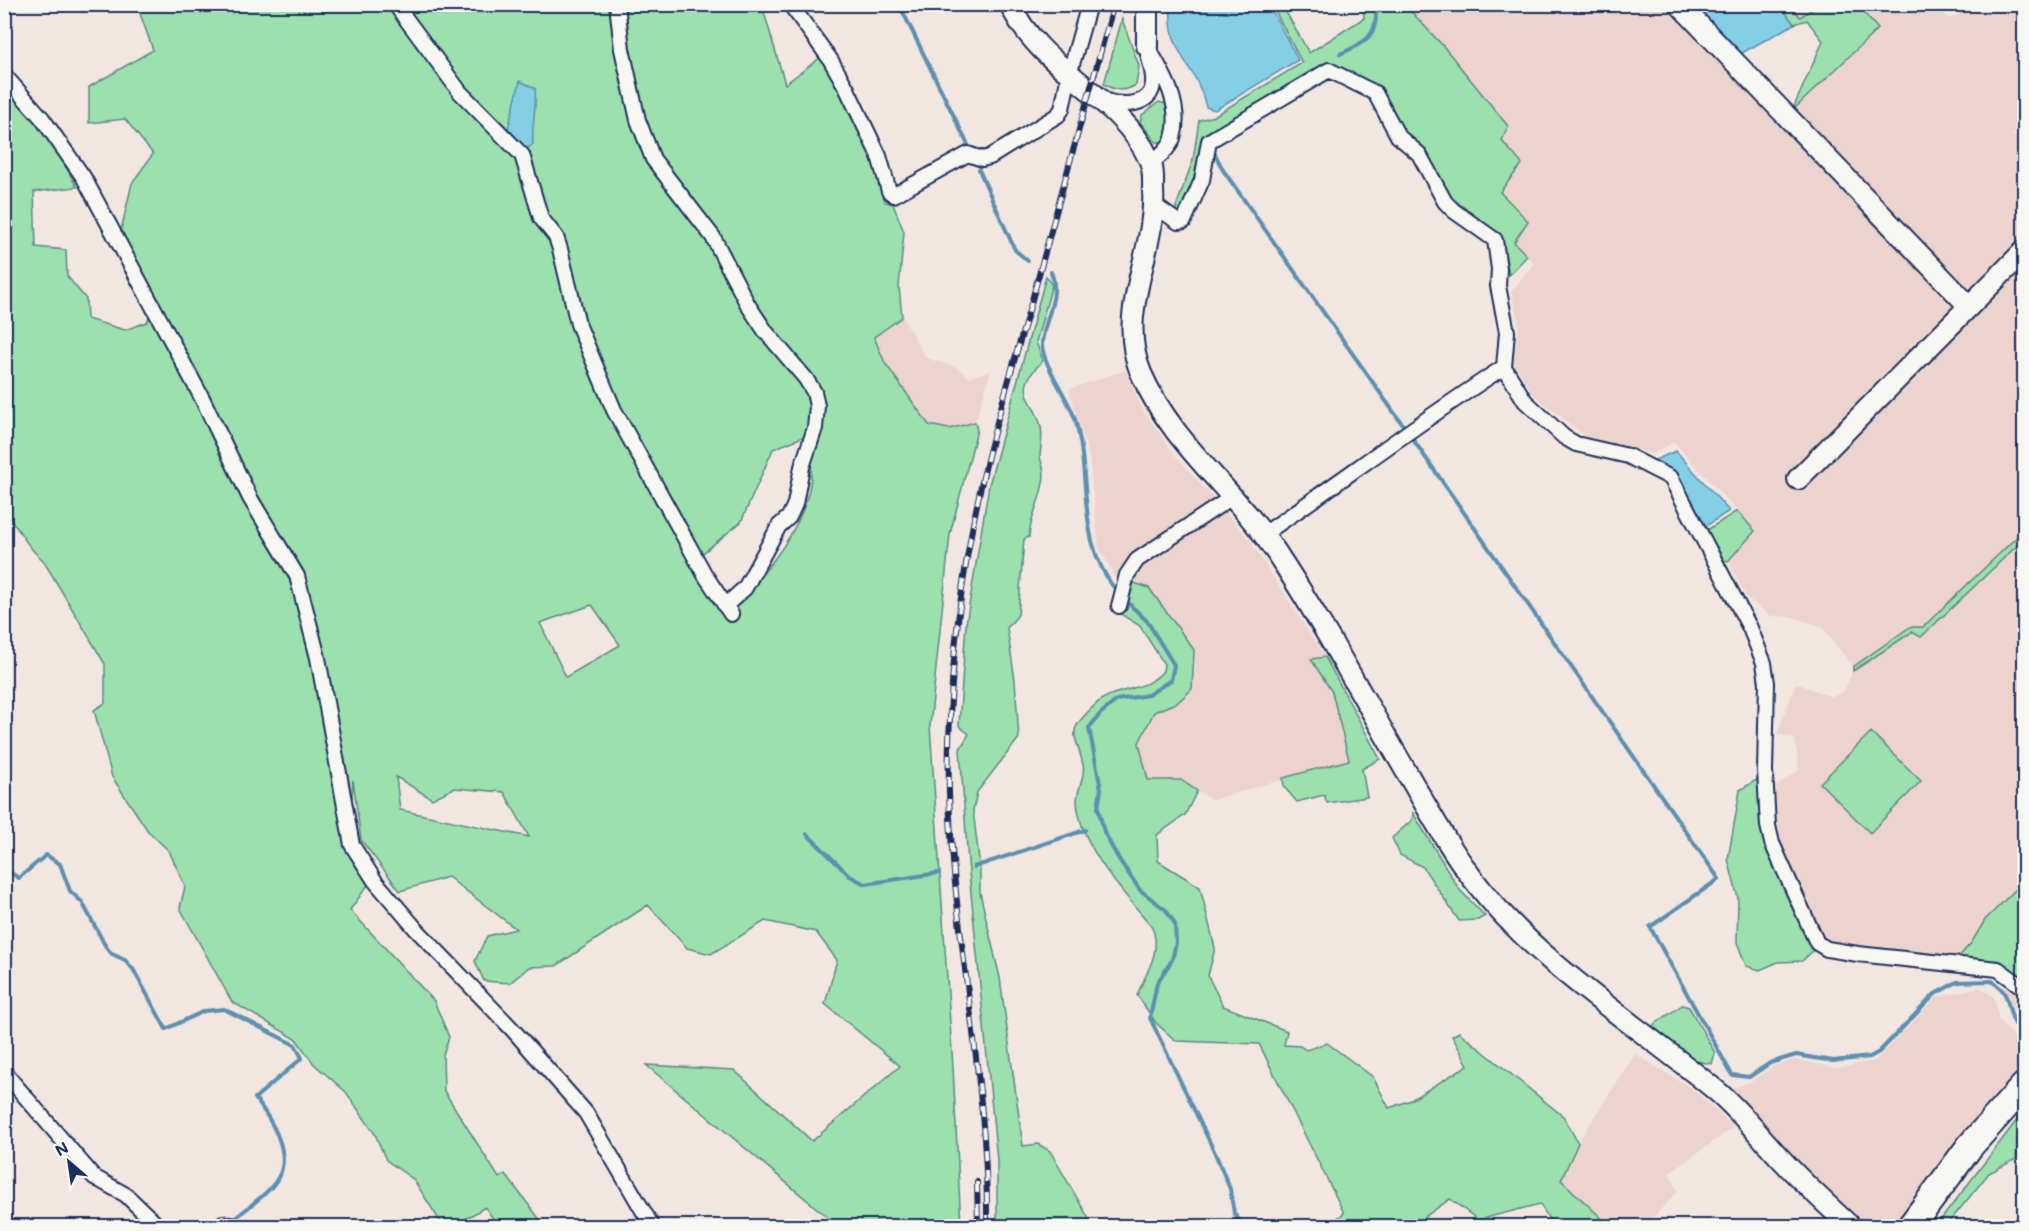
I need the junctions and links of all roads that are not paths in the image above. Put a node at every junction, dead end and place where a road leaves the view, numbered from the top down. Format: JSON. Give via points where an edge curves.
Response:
{"nodes":[{"id":1,"x":395,"y":4,"type":"edge"},
{"id":2,"x":617,"y":4,"type":"edge"},
{"id":3,"x":790,"y":4,"type":"edge"},
{"id":4,"x":1010,"y":4,"type":"edge"},
{"id":5,"x":1089,"y":4,"type":"edge"},
{"id":6,"x":1147,"y":4,"type":"edge"},
{"id":7,"x":1679,"y":4,"type":"edge"},
{"id":8,"x":1147,"y":46,"type":"junction"},
{"id":9,"x":4,"y":75,"type":"edge"},
{"id":10,"x":1069,"y":75,"type":"junction"},
{"id":11,"x":1104,"y":100,"type":"junction"},
{"id":12,"x":1152,"y":163,"type":"junction"},
{"id":13,"x":1154,"y":205,"type":"junction"},
{"id":14,"x":2025,"y":251,"type":"edge"},
{"id":15,"x":1969,"y":306,"type":"junction"},
{"id":16,"x":1504,"y":367,"type":"junction"},
{"id":17,"x":1798,"y":479,"type":"dead end"},
{"id":18,"x":1232,"y":496,"type":"junction"},
{"id":19,"x":1264,"y":534,"type":"junction"},
{"id":20,"x":1119,"y":606,"type":"dead end"},
{"id":21,"x":2025,"y":988,"type":"edge"},
{"id":22,"x":4,"y":1072,"type":"edge"},
{"id":23,"x":2025,"y":1086,"type":"edge"},
{"id":24,"x":2025,"y":1222,"type":"edge"},
{"id":25,"x":158,"y":1227,"type":"edge"},
{"id":26,"x":652,"y":1227,"type":"edge"},
{"id":27,"x":1850,"y":1227,"type":"edge"},
{"id":28,"x":1911,"y":1227,"type":"edge"},
{"id":29,"x":2019,"y":1227,"type":"edge"}],
"edges":[{"from":1,"to":2,"type":"street","via":[[460,92],[522,155],[541,218],[556,237],[578,324],[605,392],[648,477],[728,610],[795,504],[817,406],[806,379],[748,305],[713,237],[653,159],[638,120],[622,49]]},
{"from":3,"to":10,"type":"street","via":[[846,87],[894,195],[968,154],[982,159],[990,157],[1058,115]]},
{"from":4,"to":10,"type":"street","via":[[1039,47]]},
{"from":5,"to":10,"type":"street"},
{"from":6,"to":8,"type":"street"},
{"from":7,"to":15,"type":"street"},
{"from":8,"to":11,"type":"street","via":[[1154,84],[1149,93],[1136,104],[1123,106]]},
{"from":8,"to":12,"type":"street","via":[[1167,81],[1175,114],[1173,139]]},
{"from":9,"to":26,"type":"street","via":[[42,118],[84,178],[202,398],[250,498],[297,576],[318,658],[352,845],[375,881],[416,929],[586,1113]]},
{"from":10,"to":11,"type":"street"},
{"from":11,"to":12,"type":"street"},
{"from":12,"to":13,"type":"street"},
{"from":13,"to":16,"type":"street","via":[[1178,222],[1184,221],[1202,180],[1212,139],[1333,71],[1375,93],[1401,140],[1419,154],[1444,202],[1495,240],[1498,286],[1508,332]]},
{"from":13,"to":18,"type":"street","via":[[1150,240],[1131,319],[1139,369],[1159,411]]},
{"from":14,"to":15,"type":"street"},
{"from":15,"to":17,"type":"street"},
{"from":16,"to":19,"type":"street"},
{"from":16,"to":21,"type":"street","via":[[1525,401],[1563,437],[1642,462],[1671,478],[1677,488],[1745,618],[1764,663],[1768,826],[1779,862],[1817,943],[1827,949],[1858,954],[1998,969]]},
{"from":18,"to":19,"type":"street"},
{"from":18,"to":20,"type":"street","via":[[1137,560],[1127,575]]},
{"from":19,"to":27,"type":"street","via":[[1473,878],[1554,964],[1724,1097]]},
{"from":22,"to":25,"type":"street","via":[[94,1178],[126,1195]]},
{"from":23,"to":28,"type":"highway","via":[[1970,1146]]},
{"from":24,"to":29,"type":"street"}]}
